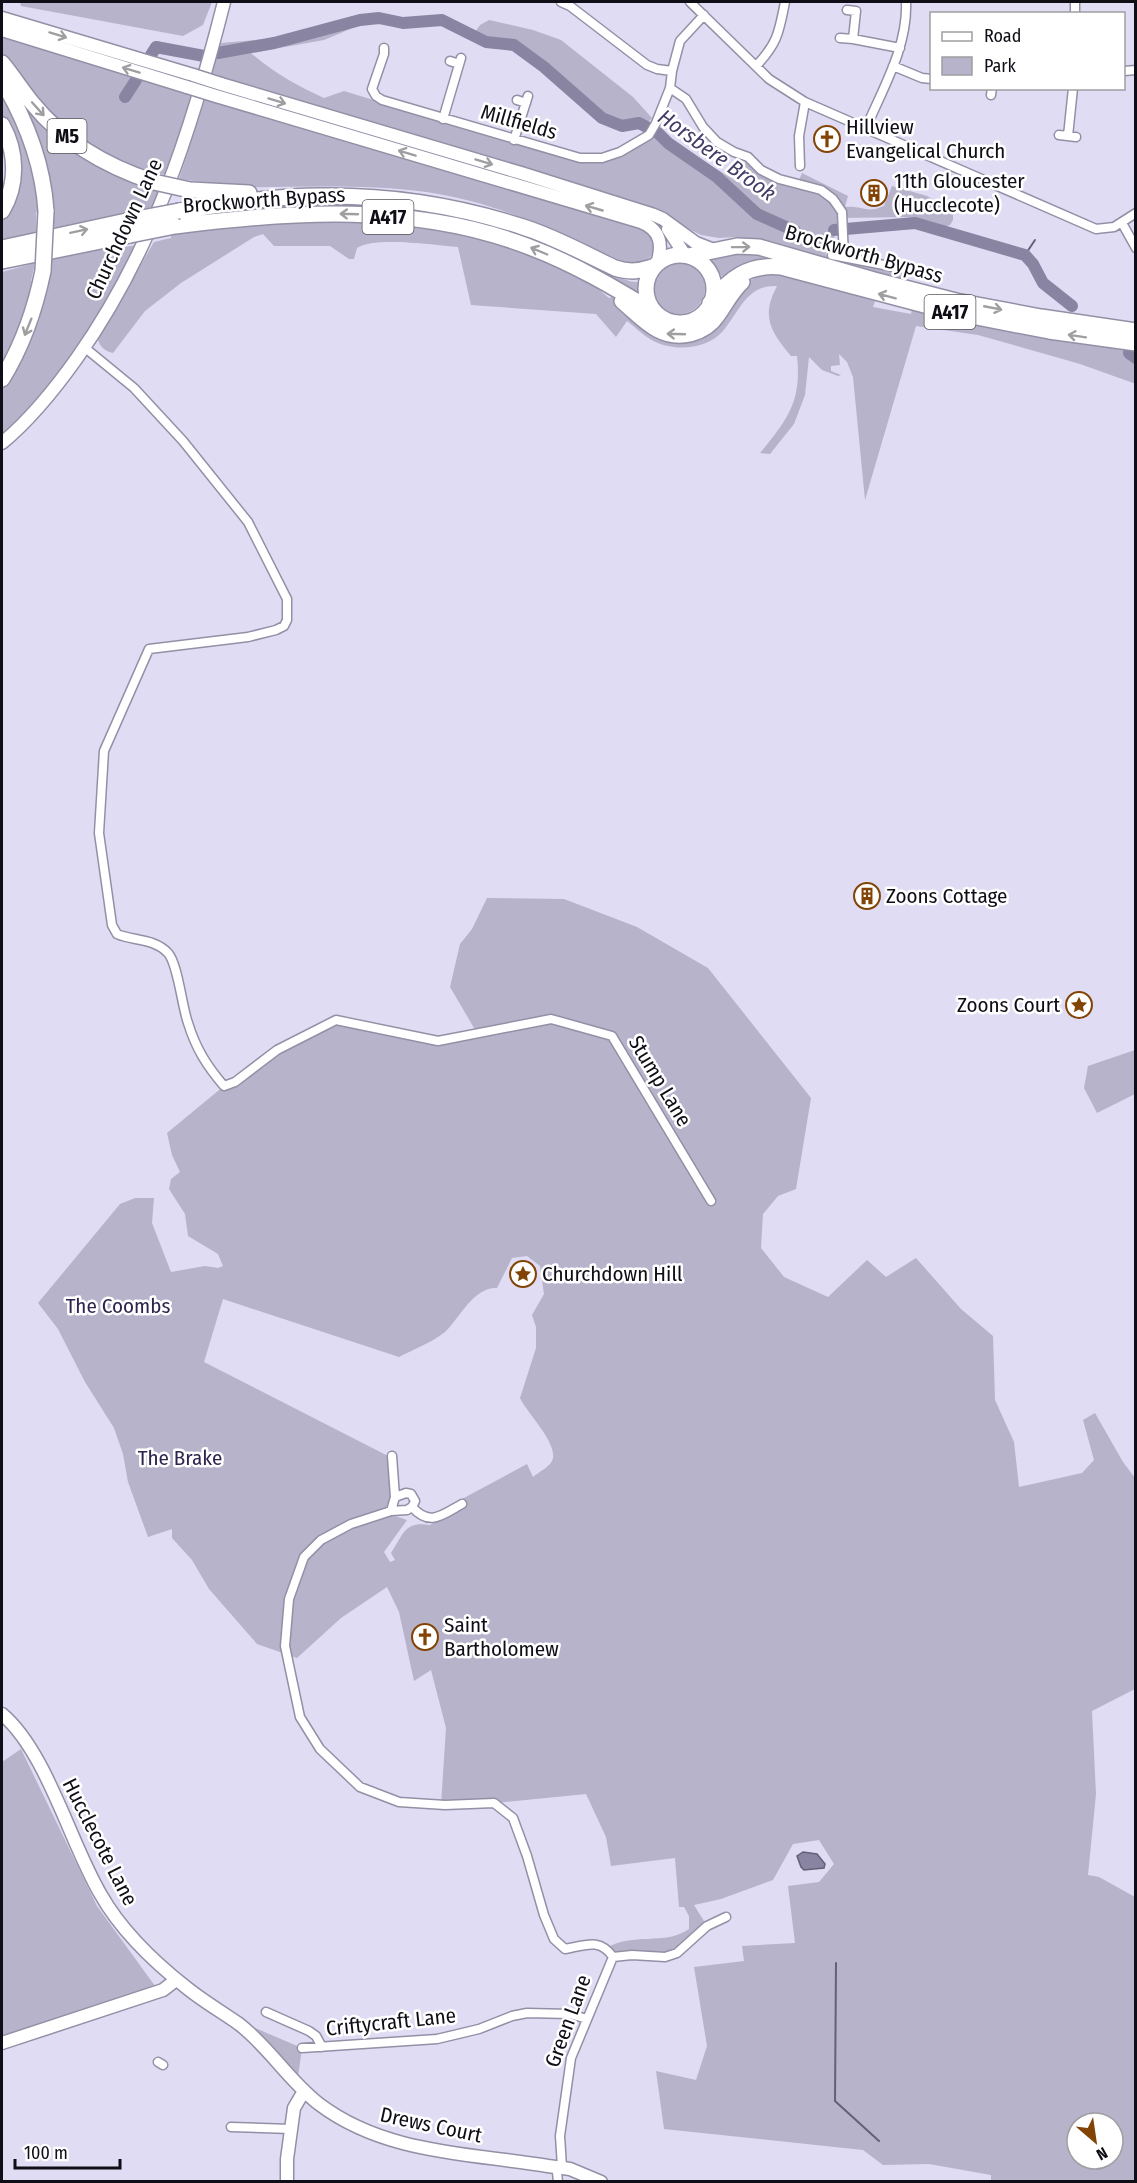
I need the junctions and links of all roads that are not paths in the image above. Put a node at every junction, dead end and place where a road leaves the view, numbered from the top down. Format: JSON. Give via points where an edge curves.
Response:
{"nodes":[{"id":1,"x":224,"y":2,"type":"edge"},
{"id":2,"x":561,"y":2,"type":"edge"},
{"id":3,"x":785,"y":2,"type":"edge"},
{"id":4,"x":906,"y":2,"type":"edge"},
{"id":5,"x":691,"y":3,"type":"edge"},
{"id":6,"x":571,"y":4,"type":"edge"},
{"id":7,"x":855,"y":11,"type":"dead end"},
{"id":8,"x":704,"y":15,"type":"junction"},
{"id":9,"x":2,"y":18,"type":"edge"},
{"id":10,"x":2,"y":30,"type":"edge"},
{"id":11,"x":840,"y":38,"type":"dead end"},
{"id":12,"x":853,"y":39,"type":"junction"},
{"id":13,"x":384,"y":48,"type":"dead end"},
{"id":14,"x":900,"y":48,"type":"junction"},
{"id":15,"x":457,"y":61,"type":"dead end"},
{"id":16,"x":2,"y":63,"type":"edge"},
{"id":17,"x":756,"y":66,"type":"junction"},
{"id":18,"x":893,"y":66,"type":"junction"},
{"id":19,"x":672,"y":71,"type":"junction"},
{"id":20,"x":930,"y":79,"type":"edge"},
{"id":21,"x":2,"y":80,"type":"edge"},
{"id":22,"x":670,"y":87,"type":"junction"},
{"id":23,"x":218,"y":90,"type":"junction"},
{"id":24,"x":1073,"y":90,"type":"edge"},
{"id":25,"x":523,"y":100,"type":"dead end"},
{"id":26,"x":805,"y":102,"type":"junction"},
{"id":27,"x":443,"y":119,"type":"junction"},
{"id":28,"x":2,"y":125,"type":"edge"},
{"id":29,"x":866,"y":128,"type":"junction"},
{"id":30,"x":1068,"y":136,"type":"dead end"},
{"id":31,"x":514,"y":140,"type":"junction"},
{"id":32,"x":800,"y":166,"type":"dead end"},
{"id":33,"x":519,"y":179,"type":"junction"},
{"id":34,"x":318,"y":196,"type":"junction"},
{"id":35,"x":2,"y":212,"type":"edge"},
{"id":36,"x":1136,"y":213,"type":"edge"},
{"id":37,"x":654,"y":216,"type":"junction"},
{"id":38,"x":1122,"y":223,"type":"junction"},
{"id":39,"x":130,"y":227,"type":"junction"},
{"id":40,"x":1136,"y":248,"type":"edge"},
{"id":41,"x":714,"y":250,"type":"junction"},
{"id":42,"x":832,"y":255,"type":"dead end"},
{"id":43,"x":686,"y":256,"type":"junction"},
{"id":44,"x":843,"y":257,"type":"junction"},
{"id":45,"x":4,"y":258,"type":"edge"},
{"id":46,"x":656,"y":265,"type":"junction"},
{"id":47,"x":769,"y":266,"type":"junction"},
{"id":48,"x":905,"y":270,"type":"dead end"},
{"id":49,"x":592,"y":275,"type":"junction"},
{"id":50,"x":710,"y":303,"type":"junction"},
{"id":51,"x":656,"y":313,"type":"junction"},
{"id":52,"x":1136,"y":331,"type":"edge"},
{"id":53,"x":1136,"y":343,"type":"edge"},
{"id":54,"x":84,"y":347,"type":"junction"},
{"id":55,"x":2,"y":379,"type":"edge"},
{"id":56,"x":2,"y":443,"type":"edge"},
{"id":57,"x":711,"y":1201,"type":"dead end"},
{"id":58,"x":393,"y":1456,"type":"dead end"},
{"id":59,"x":395,"y":1497,"type":"junction"},
{"id":60,"x":462,"y":1504,"type":"dead end"},
{"id":61,"x":412,"y":1507,"type":"junction"},
{"id":62,"x":391,"y":1511,"type":"junction"},
{"id":63,"x":2,"y":1714,"type":"edge"},
{"id":64,"x":726,"y":1917,"type":"dead end"},
{"id":65,"x":614,"y":1957,"type":"junction"},
{"id":66,"x":176,"y":1980,"type":"junction"},
{"id":67,"x":266,"y":2012,"type":"dead end"},
{"id":68,"x":587,"y":2019,"type":"junction"},
{"id":69,"x":2,"y":2043,"type":"edge"},
{"id":70,"x":322,"y":2047,"type":"junction"},
{"id":71,"x":302,"y":2049,"type":"dead end"},
{"id":72,"x":304,"y":2091,"type":"junction"},
{"id":73,"x":231,"y":2127,"type":"dead end"},
{"id":74,"x":291,"y":2129,"type":"junction"},
{"id":75,"x":562,"y":2166,"type":"junction"},
{"id":76,"x":287,"y":2181,"type":"edge"},
{"id":77,"x":558,"y":2181,"type":"edge"},
{"id":78,"x":601,"y":2181,"type":"edge"}],
"edges":[{"from":1,"to":54,"type":"street","name":"Churchdown Lane","via":[[192,118],[164,200],[126,280]]},
{"from":2,"to":6,"type":"street"},
{"from":3,"to":17,"type":"street","via":[[777,41]]},
{"from":4,"to":14,"type":"street"},
{"from":5,"to":8,"type":"street"},
{"from":6,"to":19,"type":"street","via":[[647,65]]},
{"from":7,"to":12,"type":"street"},
{"from":8,"to":17,"type":"street"},
{"from":8,"to":19,"type":"street","name":"Millfields","via":[[680,40]]},
{"from":9,"to":23,"type":"street","one_way":true,"bridge":true,"via":[[193,75]]},
{"from":23,"to":10,"type":"street","one_way":true,"bridge":true,"via":[[187,87]]},
{"from":11,"to":12,"type":"street"},
{"from":12,"to":14,"type":"street"},
{"from":13,"to":27,"type":"street","name":"Millfields","via":[[372,89],[376,96]]},
{"from":14,"to":18,"type":"street"},
{"from":15,"to":27,"type":"street"},
{"from":16,"to":34,"type":"highway","number":"M5","one_way":true,"bridge":true,"via":[[33,105],[64,134],[114,166],[154,182],[190,190]]},
{"from":17,"to":26,"type":"street","via":[[769,80]]},
{"from":18,"to":20,"type":"street"},
{"from":18,"to":29,"type":"street"},
{"from":19,"to":22,"type":"street","name":"Millfields"},
{"from":21,"to":55,"type":"highway","number":"M5","one_way":true,"bridge":true,"via":[[32,142],[46,211],[43,271],[28,327]]},
{"from":22,"to":31,"type":"street","name":"Millfields","via":[[649,135],[620,152],[602,158],[580,158]]},
{"from":22,"to":44,"type":"street","via":[[686,99],[717,142],[748,157],[761,170],[779,179],[821,190],[839,207]]},
{"from":23,"to":33,"type":"street"},
{"from":24,"to":30,"type":"street"},
{"from":25,"to":31,"type":"street"},
{"from":26,"to":29,"type":"street"},
{"from":26,"to":32,"type":"street"},
{"from":27,"to":31,"type":"street","name":"Millfields"},
{"from":28,"to":35,"type":"highway","via":[[10,143],[14,173]]},
{"from":29,"to":38,"type":"street","via":[[1012,197],[1096,229]]},
{"from":33,"to":37,"type":"street"},
{"from":46,"to":33,"type":"street","one_way":true,"via":[[660,243],[649,225]]},
{"from":34,"to":39,"type":"highway","name":"Brockworth Bypass","number":"A417","bridge":true,"via":[[179,211]]},
{"from":34,"to":46,"type":"highway","name":"Brockworth Bypass","number":"A417","via":[[376,197],[450,206],[524,227],[623,270],[635,272]]},
{"from":36,"to":38,"type":"street"},
{"from":37,"to":41,"type":"street","via":[[690,240]]},
{"from":37,"to":43,"type":"street"},
{"from":38,"to":40,"type":"street"},
{"from":39,"to":45,"type":"highway","name":"Brockworth Bypass","number":"A417"},
{"from":49,"to":39,"type":"highway","name":"Brockworth Bypass","number":"A417","one_way":true,"bridge":true,"via":[[525,245],[440,222],[330,214]]},
{"from":41,"to":43,"type":"highway","name":"Brockworth Bypass","number":"A417"},
{"from":41,"to":52,"type":"highway","name":"Brockworth Bypass","number":"A417","one_way":true,"via":[[737,246],[766,248],[956,301]]},
{"from":42,"to":44,"type":"street"},
{"from":43,"to":46,"type":"highway","via":[[670,256]]},
{"from":43,"to":50,"type":"highway","via":[[705,266],[710,274]]},
{"from":44,"to":48,"type":"street"},
{"from":46,"to":51,"type":"highway","via":[[649,274],[646,295]]},
{"from":47,"to":49,"type":"highway","number":"A417","one_way":true,"via":[[739,285],[707,326],[682,335],[656,330]]},
{"from":47,"to":50,"type":"highway","name":"Brockworth Bypass","number":"A417","via":[[740,275]]},
{"from":53,"to":47,"type":"highway","name":"Brockworth Bypass","number":"A417","one_way":true,"via":[[962,314]]},
{"from":49,"to":51,"type":"highway","name":"Brockworth Bypass","number":"A417"},
{"from":50,"to":51,"type":"highway","via":[[702,314],[686,322],[667,320]]},
{"from":54,"to":56,"type":"street","name":"Churchdown Lane","via":[[42,403]]},
{"from":54,"to":57,"type":"street","name":"Stump Lane","via":[[134,388],[183,441],[248,522],[287,599],[284,626],[276,630],[148,649],[104,752],[99,833],[114,930],[122,936],[158,945],[169,954],[188,1024],[204,1062],[224,1086],[277,1050],[336,1020],[438,1041],[551,1019],[612,1036]]},
{"from":58,"to":59,"type":"street"},
{"from":59,"to":61,"type":"street","via":[[411,1494],[415,1502]]},
{"from":59,"to":62,"type":"street"},
{"from":60,"to":61,"type":"street","via":[[436,1519],[420,1516]]},
{"from":61,"to":62,"type":"street"},
{"from":62,"to":65,"type":"street","via":[[351,1524],[321,1540],[304,1557],[289,1599],[285,1647],[300,1717],[320,1749],[360,1787],[399,1802],[494,1803],[504,1810],[513,1818],[554,1939],[565,1948],[598,1943]]},
{"from":63,"to":66,"type":"street","name":"Hucclecote Lane","via":[[27,1744],[112,1914]]},
{"from":64,"to":65,"type":"street","via":[[665,1957]]},
{"from":65,"to":68,"type":"street","name":"Green Lane"},
{"from":66,"to":69,"type":"street","via":[[163,1990]]},
{"from":66,"to":72,"type":"street","name":"Hucclecote Lane","via":[[244,2029]]},
{"from":67,"to":70,"type":"street","via":[[309,2031]]},
{"from":68,"to":70,"type":"street","name":"Criftycraft Lane","via":[[570,2014],[527,2013],[437,2039]]},
{"from":68,"to":75,"type":"street","name":"Green Lane","via":[[571,2058],[566,2087],[560,2136]]},
{"from":70,"to":71,"type":"street","name":"Criftycraft Lane"},
{"from":72,"to":74,"type":"street","via":[[294,2108]]},
{"from":72,"to":75,"type":"street","name":"Drews Court","via":[[336,2116],[391,2141]]},
{"from":73,"to":74,"type":"street"},
{"from":74,"to":76,"type":"street"},
{"from":75,"to":77,"type":"street","name":"Green Lane","via":[[557,2172]]},
{"from":75,"to":78,"type":"street"}]}
